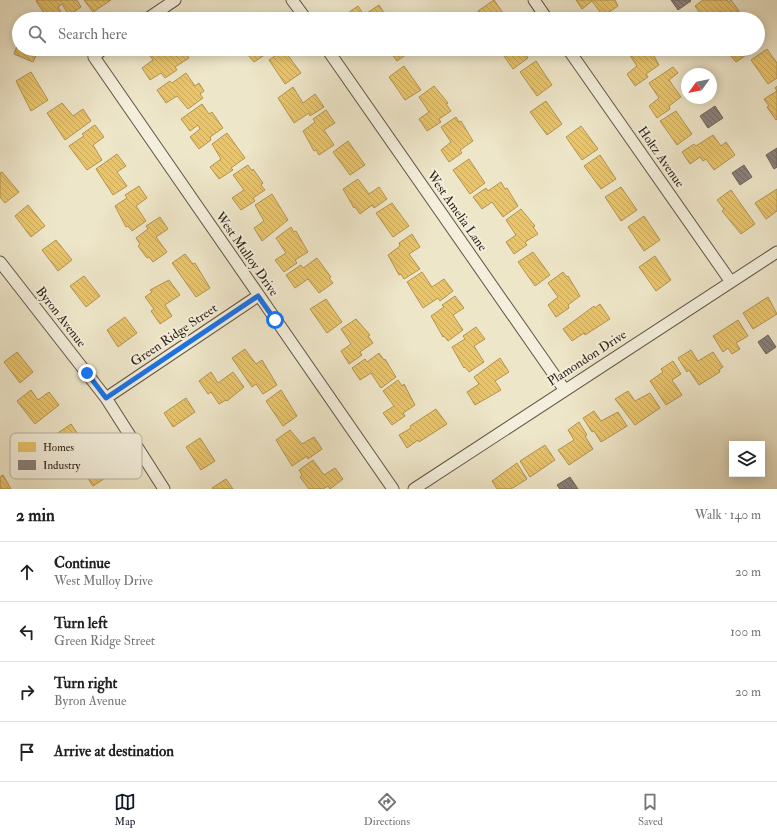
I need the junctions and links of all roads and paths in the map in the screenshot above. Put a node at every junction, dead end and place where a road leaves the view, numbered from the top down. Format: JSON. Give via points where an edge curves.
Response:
{"nodes":[{"id":1,"x":175,"y":0,"type":"edge"},
{"id":2,"x":292,"y":0,"type":"edge"},
{"id":3,"x":534,"y":0,"type":"edge"},
{"id":4,"x":157,"y":12,"type":"edge"},
{"id":5,"x":301,"y":12,"type":"edge"},
{"id":6,"x":542,"y":12,"type":"edge"},
{"id":7,"x":95,"y":56,"type":"edge"},
{"id":8,"x":332,"y":56,"type":"edge"},
{"id":9,"x":573,"y":56,"type":"edge"},
{"id":10,"x":777,"y":252,"type":"edge"},
{"id":11,"x":0,"y":262,"type":"edge"},
{"id":12,"x":731,"y":282,"type":"junction"},
{"id":13,"x":258,"y":296,"type":"junction"},
{"id":14,"x":564,"y":389,"type":"junction"},
{"id":15,"x":106,"y":398,"type":"junction"},
{"id":16,"x":128,"y":433,"type":"edge"},
{"id":17,"x":142,"y":454,"type":"edge"},
{"id":18,"x":164,"y":489,"type":"edge"},
{"id":19,"x":393,"y":489,"type":"edge"},
{"id":20,"x":414,"y":489,"type":"edge"}],
"edges":[{"from":1,"to":4,"type":"street"},
{"from":2,"to":5,"type":"street"},
{"from":3,"to":6,"type":"street"},
{"from":7,"to":13,"type":"street","name":"West Mulloy Drive"},
{"from":8,"to":14,"type":"street","name":"West Amelia Lane"},
{"from":9,"to":12,"type":"street","name":"Holtz Avenue"},
{"from":10,"to":12,"type":"street","name":"Plamondon Drive"},
{"from":11,"to":15,"type":"street","name":"Byron Avenue"},
{"from":12,"to":14,"type":"street","name":"Plamondon Drive"},
{"from":13,"to":15,"type":"street","name":"Green Ridge Street"},
{"from":13,"to":19,"type":"street","name":"West Mulloy Drive"},
{"from":14,"to":20,"type":"street","name":"Plamondon Drive"},
{"from":15,"to":16,"type":"street","name":"Byron Avenue"},
{"from":17,"to":18,"type":"street","name":"Byron Avenue"}]}
